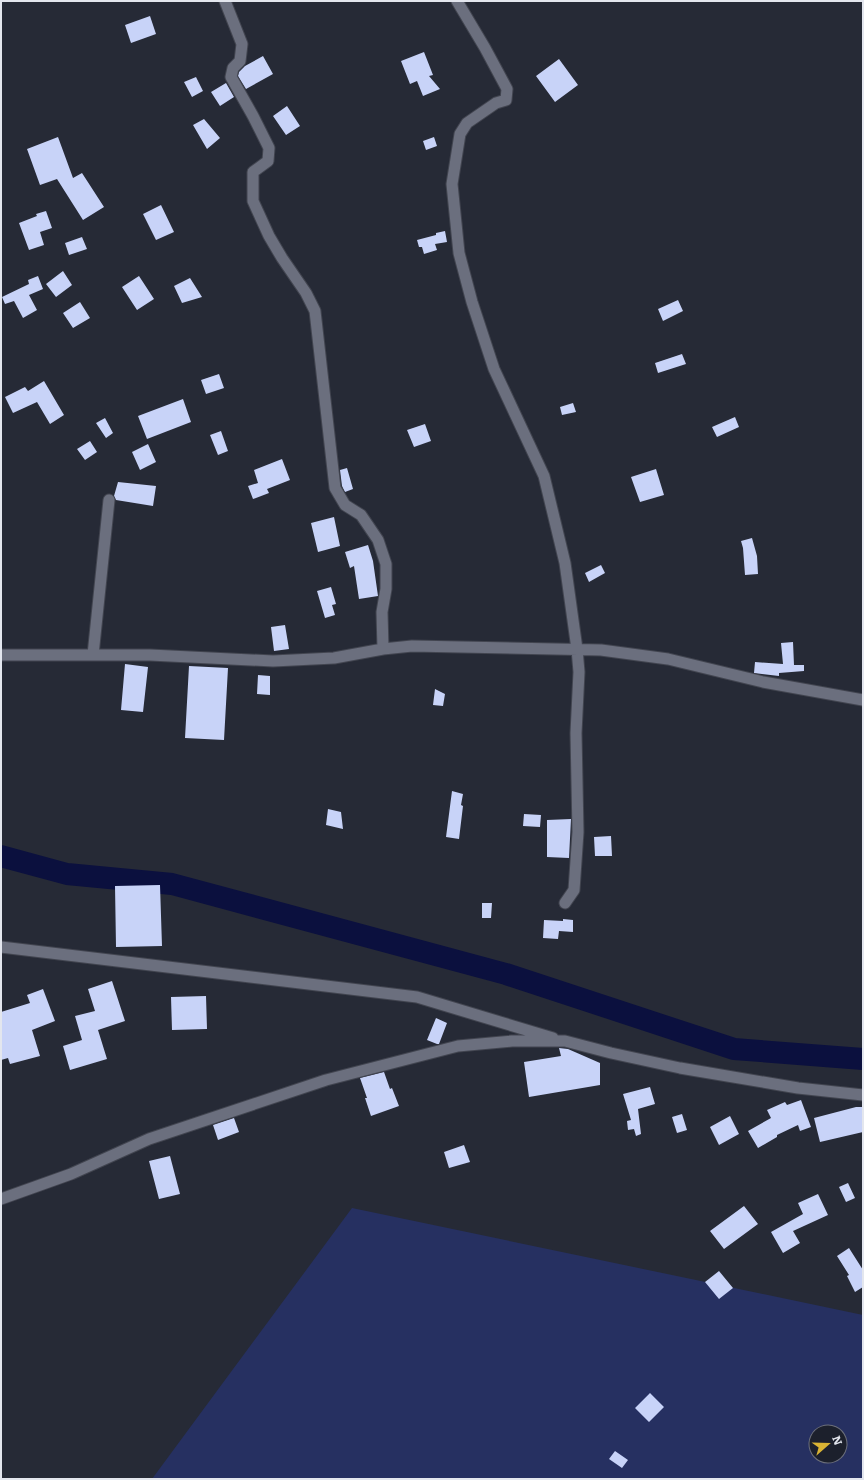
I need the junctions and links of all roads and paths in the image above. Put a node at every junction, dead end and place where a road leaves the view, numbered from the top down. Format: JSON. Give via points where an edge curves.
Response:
{"nodes":[{"id":1,"x":225,"y":1,"type":"edge"},
{"id":2,"x":457,"y":1,"type":"edge"},
{"id":3,"x":109,"y":500,"type":"dead end"},
{"id":4,"x":577,"y":649,"type":"junction"},
{"id":5,"x":382,"y":650,"type":"junction"},
{"id":6,"x":1,"y":655,"type":"edge"},
{"id":7,"x":93,"y":655,"type":"junction"},
{"id":8,"x":863,"y":700,"type":"edge"},
{"id":9,"x":565,"y":903,"type":"dead end"},
{"id":10,"x":1,"y":947,"type":"edge"},
{"id":11,"x":565,"y":1041,"type":"junction"},
{"id":12,"x":863,"y":1095,"type":"edge"},
{"id":13,"x":1,"y":1199,"type":"edge"}],
"edges":[{"from":1,"to":5,"type":"street","via":[[242,44],[240,61],[233,68],[231,77],[269,148],[268,160],[253,172],[253,201],[269,236],[315,311],[335,488],[345,504],[361,515],[378,540],[386,564]]},
{"from":2,"to":4,"type":"street","via":[[507,89],[506,100],[480,113],[467,123],[460,134],[452,184],[459,253],[494,369],[544,476],[565,563]]},
{"from":3,"to":7,"type":"street"},
{"from":4,"to":5,"type":"street","via":[[412,646]]},
{"from":4,"to":8,"type":"street","via":[[668,659],[764,682]]},
{"from":4,"to":9,"type":"street","via":[[578,832],[574,890]]},
{"from":5,"to":7,"type":"street","via":[[334,658],[273,661]]},
{"from":6,"to":7,"type":"street"},
{"from":10,"to":11,"type":"street","via":[[417,997]]},
{"from":11,"to":12,"type":"street","via":[[680,1068],[798,1088]]},
{"from":11,"to":13,"type":"street","via":[[512,1041],[458,1046],[326,1080],[150,1139],[71,1174]]}]}
